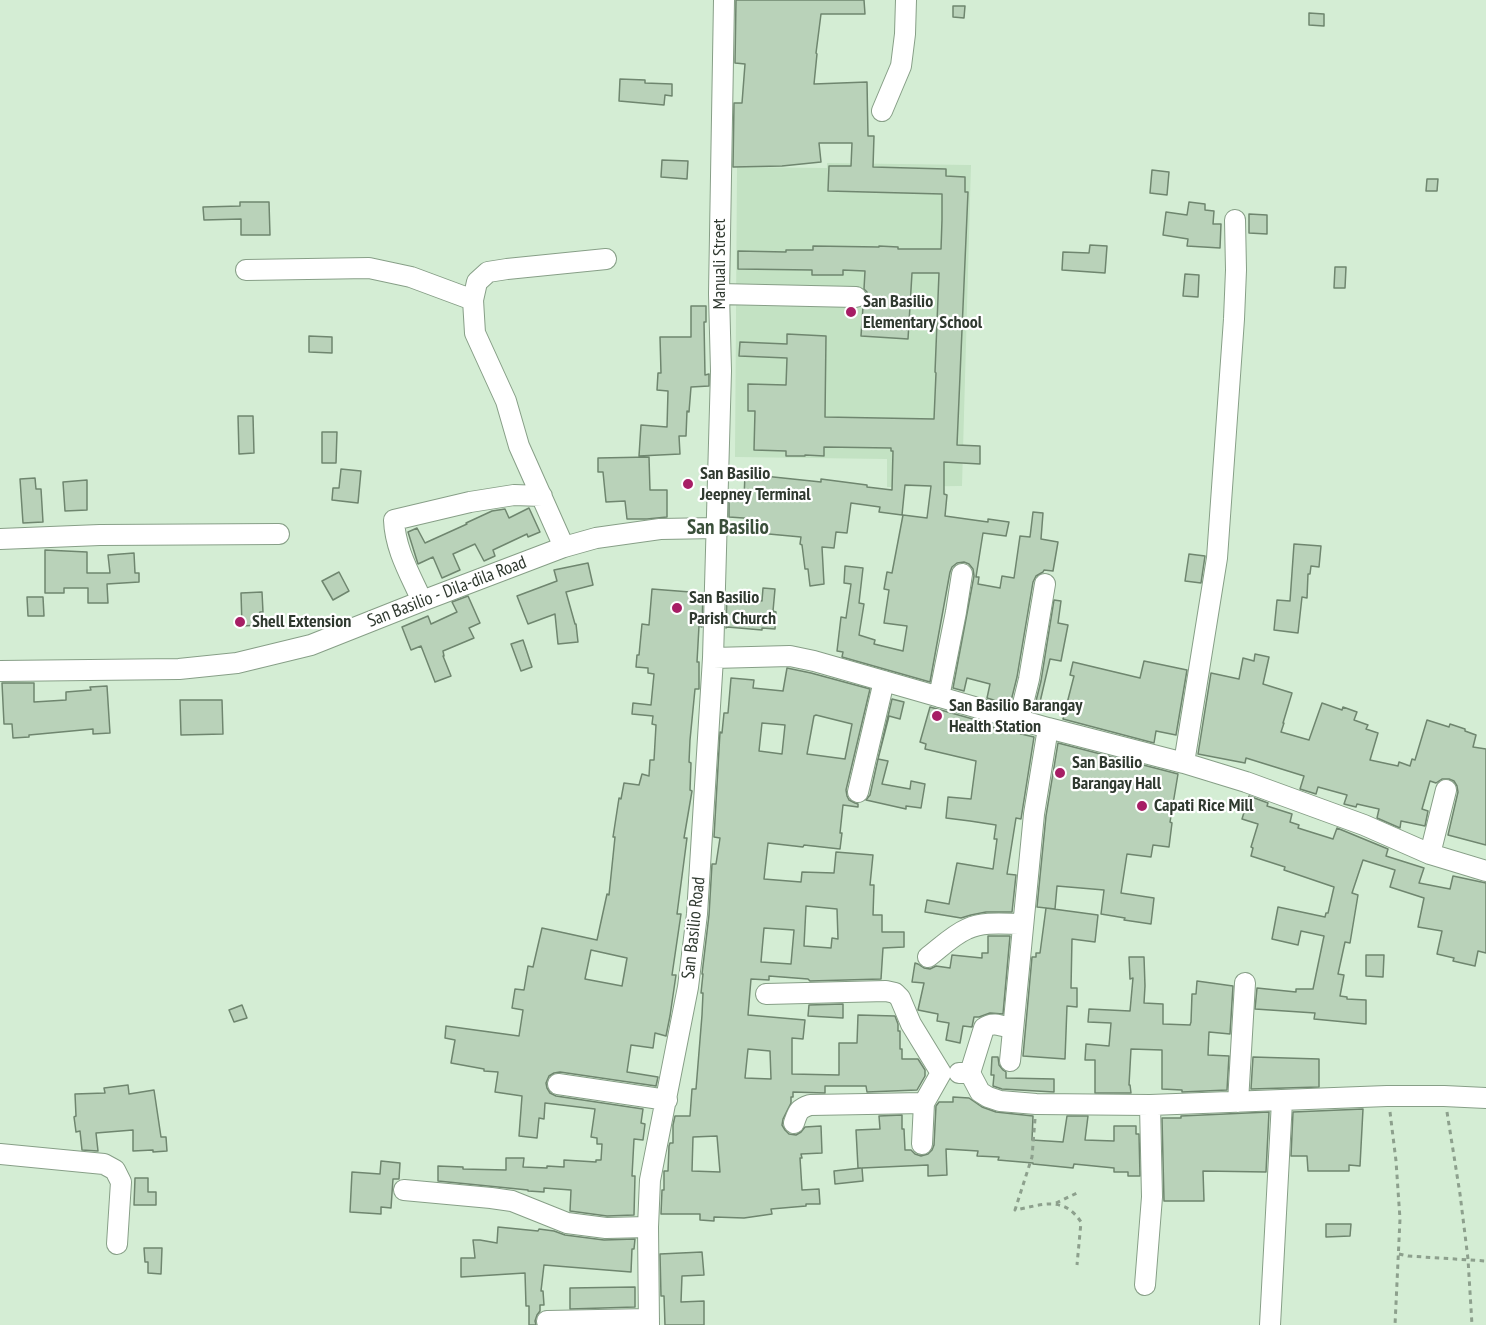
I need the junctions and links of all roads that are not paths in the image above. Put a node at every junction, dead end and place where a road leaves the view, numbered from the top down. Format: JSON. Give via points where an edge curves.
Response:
{"nodes":[{"id":1,"x":724,"y":0,"type":"edge"},
{"id":2,"x":906,"y":0,"type":"edge"},
{"id":3,"x":882,"y":111,"type":"dead end"},
{"id":4,"x":1235,"y":220,"type":"dead end"},
{"id":5,"x":606,"y":259,"type":"dead end"},
{"id":6,"x":246,"y":270,"type":"dead end"},
{"id":7,"x":719,"y":294,"type":"junction"},
{"id":8,"x":856,"y":297,"type":"dead end"},
{"id":9,"x":473,"y":300,"type":"junction"},
{"id":10,"x":542,"y":496,"type":"junction"},
{"id":11,"x":717,"y":528,"type":"junction"},
{"id":12,"x":279,"y":534,"type":"dead end"},
{"id":13,"x":0,"y":539,"type":"edge"},
{"id":14,"x":564,"y":547,"type":"junction"},
{"id":15,"x":962,"y":574,"type":"dead end"},
{"id":16,"x":1045,"y":584,"type":"dead end"},
{"id":17,"x":422,"y":601,"type":"junction"},
{"id":18,"x":713,"y":658,"type":"junction"},
{"id":19,"x":0,"y":671,"type":"edge"},
{"id":20,"x":884,"y":681,"type":"junction"},
{"id":21,"x":939,"y":697,"type":"junction"},
{"id":22,"x":1019,"y":720,"type":"junction"},
{"id":23,"x":1048,"y":728,"type":"junction"},
{"id":24,"x":1184,"y":763,"type":"junction"},
{"id":25,"x":1446,"y":790,"type":"dead end"},
{"id":26,"x":858,"y":792,"type":"dead end"},
{"id":27,"x":1430,"y":854,"type":"junction"},
{"id":28,"x":1486,"y":871,"type":"edge"},
{"id":29,"x":1023,"y":924,"type":"junction"},
{"id":30,"x":928,"y":957,"type":"dead end"},
{"id":31,"x":1245,"y":983,"type":"dead end"},
{"id":32,"x":766,"y":994,"type":"dead end"},
{"id":33,"x":1012,"y":1029,"type":"junction"},
{"id":34,"x":1010,"y":1062,"type":"dead end"},
{"id":35,"x":941,"y":1073,"type":"junction"},
{"id":36,"x":970,"y":1073,"type":"junction"},
{"id":37,"x":558,"y":1084,"type":"dead end"},
{"id":38,"x":1486,"y":1098,"type":"edge"},
{"id":39,"x":667,"y":1100,"type":"junction"},
{"id":40,"x":1281,"y":1101,"type":"junction"},
{"id":41,"x":1238,"y":1102,"type":"junction"},
{"id":42,"x":924,"y":1103,"type":"junction"},
{"id":43,"x":1150,"y":1105,"type":"junction"},
{"id":44,"x":794,"y":1123,"type":"dead end"},
{"id":45,"x":922,"y":1144,"type":"dead end"},
{"id":46,"x":0,"y":1154,"type":"edge"},
{"id":47,"x":404,"y":1190,"type":"dead end"},
{"id":48,"x":648,"y":1227,"type":"junction"},
{"id":49,"x":117,"y":1245,"type":"dead end"},
{"id":50,"x":1145,"y":1285,"type":"dead end"},
{"id":51,"x":547,"y":1321,"type":"dead end"},
{"id":52,"x":649,"y":1322,"type":"edge"},
{"id":53,"x":1270,"y":1325,"type":"edge"}],
"edges":[{"from":1,"to":7,"type":"street","name":"Manuali Street"},
{"from":2,"to":3,"type":"street","via":[[901,66]]},
{"from":4,"to":24,"type":"street","via":[[1234,319],[1217,558]]},
{"from":5,"to":9,"type":"street","via":[[488,272],[477,282]]},
{"from":6,"to":9,"type":"street","via":[[369,268],[411,277]]},
{"from":7,"to":8,"type":"street"},
{"from":7,"to":11,"type":"street","name":"Manuali Street"},
{"from":9,"to":10,"type":"street","via":[[475,333]]},
{"from":10,"to":14,"type":"street"},
{"from":10,"to":17,"type":"street","via":[[514,495],[470,502],[394,520],[400,553]]},
{"from":11,"to":14,"type":"street","name":"San Basilio - Dila-dila Road","via":[[660,529]]},
{"from":11,"to":18,"type":"street","name":"San Basilio Road"},
{"from":12,"to":13,"type":"street"},
{"from":14,"to":17,"type":"street","name":"San Basilio - Dila-dila Road"},
{"from":15,"to":21,"type":"street"},
{"from":16,"to":22,"type":"street"},
{"from":17,"to":19,"type":"street","name":"San Basilio - Dila-dila Road","via":[[311,645],[237,663],[178,669]]},
{"from":18,"to":20,"type":"street","via":[[790,656]]},
{"from":18,"to":39,"type":"street","name":"San Basilio Road","via":[[697,914]]},
{"from":20,"to":21,"type":"street"},
{"from":20,"to":26,"type":"street"},
{"from":21,"to":22,"type":"street"},
{"from":22,"to":23,"type":"street"},
{"from":23,"to":24,"type":"street"},
{"from":23,"to":29,"type":"street","via":[[1034,814]]},
{"from":24,"to":27,"type":"street","via":[[1364,825]]},
{"from":25,"to":27,"type":"street"},
{"from":27,"to":28,"type":"street"},
{"from":29,"to":30,"type":"street","via":[[973,927]]},
{"from":29,"to":33,"type":"street"},
{"from":31,"to":41,"type":"street"},
{"from":32,"to":35,"type":"street","via":[[895,993]]},
{"from":33,"to":34,"type":"street"},
{"from":33,"to":36,"type":"street","via":[[995,1024],[984,1028]]},
{"from":35,"to":36,"type":"street"},
{"from":35,"to":42,"type":"street"},
{"from":36,"to":43,"type":"street","via":[[980,1092],[1000,1101]]},
{"from":37,"to":39,"type":"street"},
{"from":38,"to":40,"type":"street","via":[[1387,1096]]},
{"from":39,"to":48,"type":"street","name":"San Basilio Road","via":[[650,1180]]},
{"from":40,"to":41,"type":"street"},
{"from":40,"to":53,"type":"street"},
{"from":41,"to":43,"type":"street"},
{"from":42,"to":44,"type":"street","via":[[810,1105],[802,1107]]},
{"from":42,"to":45,"type":"street"},
{"from":43,"to":50,"type":"street","via":[[1152,1197]]},
{"from":46,"to":49,"type":"street","via":[[104,1164],[115,1170],[121,1182]]},
{"from":47,"to":48,"type":"street","via":[[512,1201],[567,1223],[606,1228]]},
{"from":48,"to":52,"type":"street","name":"San Basilio Road"},
{"from":51,"to":52,"type":"street"}]}
